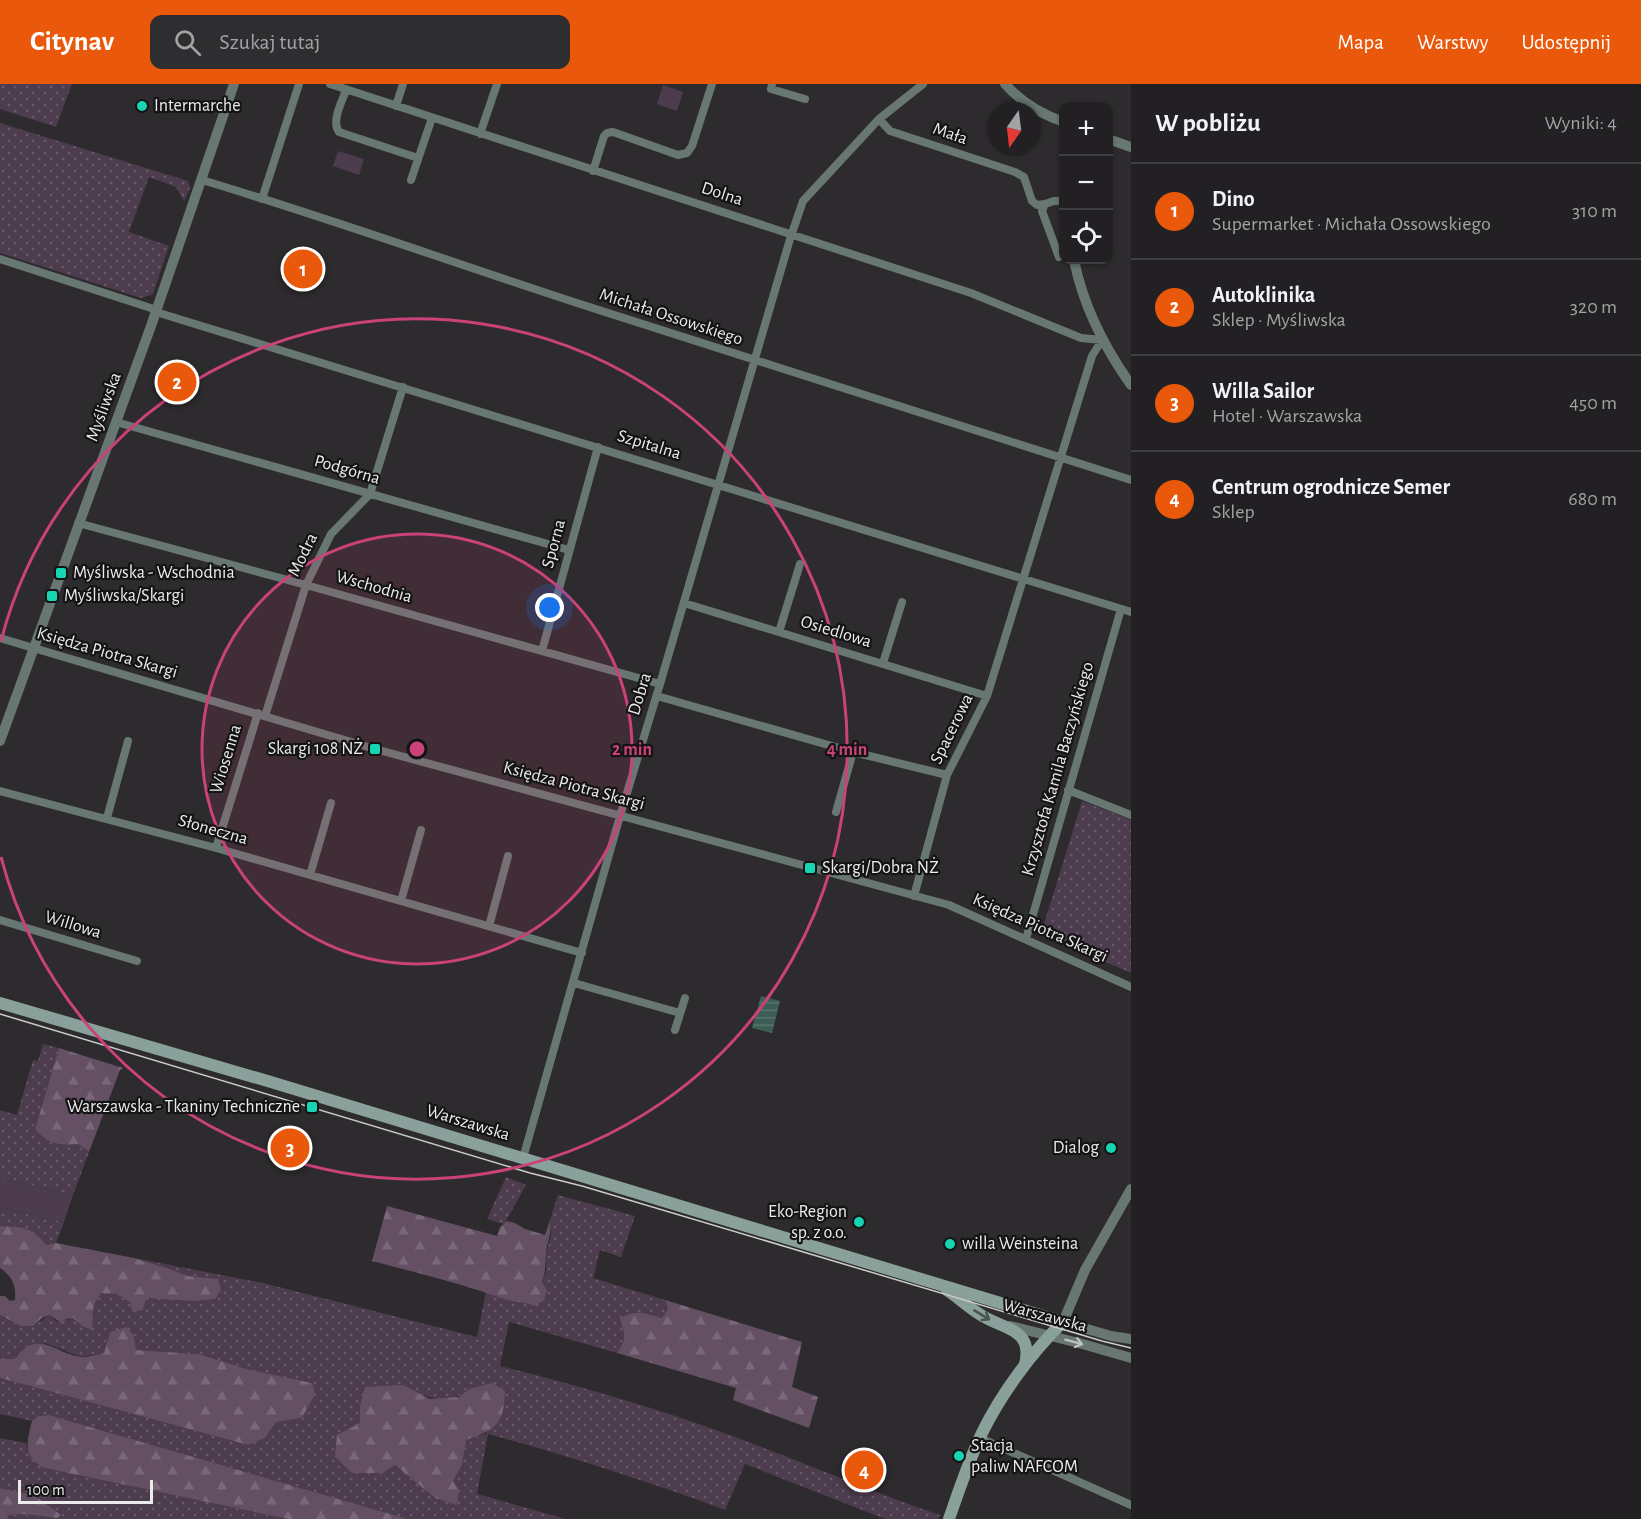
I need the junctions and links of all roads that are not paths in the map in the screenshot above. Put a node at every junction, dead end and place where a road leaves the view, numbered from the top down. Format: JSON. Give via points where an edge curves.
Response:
{"nodes":[{"id":1,"x":234,"y":84,"type":"edge"},
{"id":2,"x":299,"y":84,"type":"edge"},
{"id":3,"x":330,"y":84,"type":"edge"},
{"id":4,"x":403,"y":84,"type":"edge"},
{"id":5,"x":496,"y":84,"type":"edge"},
{"id":6,"x":712,"y":84,"type":"edge"},
{"id":7,"x":772,"y":84,"type":"edge"},
{"id":8,"x":923,"y":84,"type":"edge"},
{"id":9,"x":1005,"y":84,"type":"edge"},
{"id":10,"x":346,"y":90,"type":"junction"},
{"id":11,"x":805,"y":99,"type":"dead end"},
{"id":12,"x":396,"y":106,"type":"junction"},
{"id":13,"x":432,"y":118,"type":"junction"},
{"id":14,"x":879,"y":119,"type":"junction"},
{"id":15,"x":1059,"y":120,"type":"edge"},
{"id":16,"x":480,"y":134,"type":"junction"},
{"id":17,"x":1113,"y":141,"type":"edge"},
{"id":18,"x":1131,"y":147,"type":"edge"},
{"id":19,"x":418,"y":158,"type":"junction"},
{"id":20,"x":593,"y":171,"type":"junction"},
{"id":21,"x":202,"y":180,"type":"junction"},
{"id":22,"x":411,"y":180,"type":"dead end"},
{"id":23,"x":262,"y":198,"type":"junction"},
{"id":24,"x":1059,"y":201,"type":"edge"},
{"id":25,"x":1045,"y":204,"type":"junction"},
{"id":26,"x":792,"y":234,"type":"junction"},
{"id":27,"x":1059,"y":257,"type":"dead end"},
{"id":28,"x":0,"y":259,"type":"edge"},
{"id":29,"x":1075,"y":264,"type":"edge"},
{"id":30,"x":157,"y":311,"type":"junction"},
{"id":31,"x":1102,"y":340,"type":"junction"},
{"id":32,"x":754,"y":361,"type":"junction"},
{"id":33,"x":1129,"y":377,"type":"edge"},
{"id":34,"x":403,"y":387,"type":"junction"},
{"id":35,"x":116,"y":422,"type":"junction"},
{"id":36,"x":598,"y":447,"type":"junction"},
{"id":37,"x":1061,"y":458,"type":"junction"},
{"id":38,"x":1131,"y":480,"type":"edge"},
{"id":39,"x":719,"y":485,"type":"junction"},
{"id":40,"x":370,"y":494,"type":"junction"},
{"id":41,"x":78,"y":524,"type":"junction"},
{"id":42,"x":569,"y":550,"type":"junction"},
{"id":43,"x":800,"y":564,"type":"dead end"},
{"id":44,"x":1024,"y":579,"type":"junction"},
{"id":45,"x":306,"y":585,"type":"junction"},
{"id":46,"x":902,"y":602,"type":"dead end"},
{"id":47,"x":684,"y":603,"type":"junction"},
{"id":48,"x":1121,"y":609,"type":"junction"},
{"id":49,"x":1131,"y":612,"type":"edge"},
{"id":50,"x":779,"y":632,"type":"junction"},
{"id":51,"x":0,"y":638,"type":"edge"},
{"id":52,"x":32,"y":649,"type":"junction"},
{"id":53,"x":542,"y":651,"type":"junction"},
{"id":54,"x":882,"y":663,"type":"junction"},
{"id":55,"x":660,"y":684,"type":"junction"},
{"id":56,"x":657,"y":696,"type":"junction"},
{"id":57,"x":987,"y":696,"type":"junction"},
{"id":58,"x":261,"y":715,"type":"junction"},
{"id":59,"x":0,"y":741,"type":"edge"},
{"id":60,"x":128,"y":741,"type":"dead end"},
{"id":61,"x":853,"y":752,"type":"junction"},
{"id":62,"x":947,"y":775,"type":"junction"},
{"id":63,"x":0,"y":790,"type":"edge"},
{"id":64,"x":1068,"y":790,"type":"junction"},
{"id":65,"x":331,"y":803,"type":"dead end"},
{"id":66,"x":836,"y":812,"type":"dead end"},
{"id":67,"x":1131,"y":815,"type":"edge"},
{"id":68,"x":620,"y":816,"type":"junction"},
{"id":69,"x":107,"y":818,"type":"junction"},
{"id":70,"x":421,"y":830,"type":"dead end"},
{"id":71,"x":216,"y":848,"type":"junction"},
{"id":72,"x":508,"y":856,"type":"dead end"},
{"id":73,"x":310,"y":875,"type":"junction"},
{"id":74,"x":914,"y":896,"type":"junction"},
{"id":75,"x":401,"y":901,"type":"junction"},
{"id":76,"x":0,"y":920,"type":"edge"},
{"id":77,"x":489,"y":926,"type":"junction"},
{"id":78,"x":1026,"y":939,"type":"junction"},
{"id":79,"x":582,"y":953,"type":"junction"},
{"id":80,"x":137,"y":961,"type":"dead end"},
{"id":81,"x":574,"y":983,"type":"junction"},
{"id":82,"x":1131,"y":987,"type":"edge"},
{"id":83,"x":685,"y":998,"type":"dead end"},
{"id":84,"x":0,"y":1003,"type":"edge"},
{"id":85,"x":680,"y":1013,"type":"junction"},
{"id":86,"x":675,"y":1030,"type":"dead end"},
{"id":87,"x":523,"y":1158,"type":"junction"},
{"id":88,"x":1131,"y":1189,"type":"edge"},
{"id":89,"x":926,"y":1278,"type":"junction"},
{"id":90,"x":1064,"y":1322,"type":"junction"},
{"id":91,"x":1006,"y":1325,"type":"junction"},
{"id":92,"x":1048,"y":1336,"type":"junction"},
{"id":93,"x":1131,"y":1339,"type":"edge"},
{"id":94,"x":1131,"y":1358,"type":"edge"},
{"id":95,"x":1024,"y":1368,"type":"junction"},
{"id":96,"x":980,"y":1438,"type":"junction"},
{"id":97,"x":1131,"y":1505,"type":"edge"},
{"id":98,"x":949,"y":1519,"type":"edge"}],
"edges":[{"from":1,"to":21,"type":"street","name":"Myśliwska"},
{"from":2,"to":23,"type":"street"},
{"from":3,"to":10,"type":"street","name":"Dolna"},
{"from":4,"to":12,"type":"street"},
{"from":5,"to":16,"type":"street"},
{"from":6,"to":20,"type":"street","via":[[687,153],[678,154],[607,133]]},
{"from":7,"to":11,"type":"street","via":[[771,89]]},
{"from":8,"to":14,"type":"street"},
{"from":9,"to":15,"type":"street","via":[[1036,110]]},
{"from":10,"to":12,"type":"street","name":"Dolna"},
{"from":10,"to":19,"type":"street","via":[[336,121],[339,132]]},
{"from":12,"to":13,"type":"street","name":"Dolna"},
{"from":13,"to":16,"type":"street","name":"Dolna"},
{"from":13,"to":19,"type":"street"},
{"from":14,"to":25,"type":"street","name":"Mała","via":[[890,131],[1015,172],[1024,177],[1032,201]]},
{"from":14,"to":26,"type":"street","via":[[803,201]]},
{"from":16,"to":20,"type":"street","name":"Dolna"},
{"from":17,"to":18,"type":"street"},
{"from":19,"to":22,"type":"street"},
{"from":20,"to":26,"type":"street","name":"Dolna"},
{"from":21,"to":23,"type":"street","name":"Michała Ossowskiego"},
{"from":21,"to":30,"type":"street","name":"Myśliwska"},
{"from":23,"to":32,"type":"street","name":"Michała Ossowskiego"},
{"from":24,"to":25,"type":"street"},
{"from":25,"to":27,"type":"street","via":[[1042,211]]},
{"from":26,"to":31,"type":"street","name":"Dolna","via":[[971,293],[1081,338]]},
{"from":26,"to":32,"type":"street","name":"Dobra"},
{"from":28,"to":30,"type":"street","name":"Szpitalna"},
{"from":29,"to":31,"type":"street"},
{"from":30,"to":34,"type":"street","name":"Szpitalna"},
{"from":30,"to":35,"type":"street","name":"Myśliwska"},
{"from":31,"to":33,"type":"street"},
{"from":31,"to":37,"type":"street","name":"Spacerowa","via":[[1092,356]]},
{"from":32,"to":37,"type":"street","name":"Michała Ossowskiego"},
{"from":32,"to":39,"type":"street","name":"Dobra"},
{"from":34,"to":36,"type":"street","name":"Szpitalna"},
{"from":34,"to":40,"type":"street","name":"Modra"},
{"from":35,"to":40,"type":"street","name":"Podgórna"},
{"from":35,"to":41,"type":"street","name":"Myśliwska"},
{"from":36,"to":39,"type":"street","name":"Szpitalna"},
{"from":36,"to":42,"type":"street","name":"Sporna"},
{"from":37,"to":38,"type":"street","name":"Michała Ossowskiego"},
{"from":37,"to":44,"type":"street","name":"Spacerowa"},
{"from":39,"to":44,"type":"street","name":"Szpitalna"},
{"from":39,"to":47,"type":"street","name":"Dobra"},
{"from":40,"to":42,"type":"street","name":"Podgórna"},
{"from":40,"to":45,"type":"street","name":"Modra","via":[[331,534]]},
{"from":41,"to":45,"type":"street","name":"Wschodnia"},
{"from":41,"to":52,"type":"street","name":"Myśliwska"},
{"from":42,"to":53,"type":"street","name":"Sporna"},
{"from":43,"to":50,"type":"street","name":"Osiedlowa"},
{"from":44,"to":48,"type":"street","name":"Szpitalna"},
{"from":44,"to":57,"type":"street","name":"Spacerowa"},
{"from":45,"to":53,"type":"street","name":"Wschodnia"},
{"from":45,"to":58,"type":"street","name":"Modra"},
{"from":46,"to":54,"type":"street","name":"Osiedlowa"},
{"from":47,"to":50,"type":"street","name":"Osiedlowa"},
{"from":47,"to":55,"type":"street","name":"Dobra"},
{"from":48,"to":49,"type":"street","name":"Szpitalna"},
{"from":48,"to":64,"type":"street","name":"Krzysztofa Kamila Baczyńskiego"},
{"from":50,"to":54,"type":"street","name":"Osiedlowa"},
{"from":51,"to":52,"type":"street","name":"Księdza Piotra Skargi"},
{"from":52,"to":58,"type":"street","name":"Księdza Piotra Skargi"},
{"from":52,"to":59,"type":"street","name":"Myśliwska"},
{"from":53,"to":55,"type":"street","name":"Wschodnia"},
{"from":54,"to":57,"type":"street","name":"Osiedlowa"},
{"from":55,"to":56,"type":"street","name":"Dobra"},
{"from":56,"to":61,"type":"street"},
{"from":56,"to":68,"type":"street","name":"Dobra"},
{"from":57,"to":62,"type":"street","name":"Spacerowa"},
{"from":58,"to":68,"type":"street","name":"Księdza Piotra Skargi"},
{"from":58,"to":71,"type":"street","name":"Wiosenna"},
{"from":60,"to":69,"type":"street"},
{"from":61,"to":62,"type":"street"},
{"from":61,"to":66,"type":"street"},
{"from":62,"to":74,"type":"street","name":"Spacerowa"},
{"from":63,"to":69,"type":"street","name":"Słoneczna"},
{"from":64,"to":67,"type":"street"},
{"from":64,"to":78,"type":"street","name":"Krzysztofa Kamila Baczyńskiego"},
{"from":65,"to":73,"type":"street"},
{"from":68,"to":74,"type":"street","name":"Księdza Piotra Skargi"},
{"from":68,"to":79,"type":"street","name":"Dobra"},
{"from":69,"to":71,"type":"street","name":"Słoneczna"},
{"from":70,"to":75,"type":"street"},
{"from":71,"to":73,"type":"street","name":"Słoneczna"},
{"from":72,"to":77,"type":"street"},
{"from":73,"to":75,"type":"street","name":"Słoneczna"},
{"from":74,"to":78,"type":"street","name":"Księdza Piotra Skargi","via":[[949,905]]},
{"from":75,"to":77,"type":"street","name":"Słoneczna"},
{"from":76,"to":80,"type":"street","name":"Willowa"},
{"from":77,"to":79,"type":"street","name":"Słoneczna"},
{"from":78,"to":82,"type":"street","name":"Księdza Piotra Skargi"},
{"from":79,"to":81,"type":"street","name":"Dobra"},
{"from":81,"to":85,"type":"street"},
{"from":81,"to":87,"type":"street","name":"Dobra"},
{"from":83,"to":85,"type":"street"},
{"from":84,"to":87,"type":"main road","name":"Warszawska"},
{"from":85,"to":86,"type":"street"},
{"from":87,"to":89,"type":"main road","name":"Warszawska"},
{"from":88,"to":90,"type":"street","via":[[1085,1270]]},
{"from":89,"to":90,"type":"main road","name":"Warszawska"},
{"from":89,"to":91,"type":"main road","name":"Warszawska","one_way":true,"via":[[985,1318]]},
{"from":90,"to":92,"type":"main road"},
{"from":90,"to":93,"type":"street","name":"Warszawska"},
{"from":91,"to":92,"type":"street","name":"Warszawska"},
{"from":91,"to":95,"type":"main road","via":[[1025,1344]]},
{"from":92,"to":94,"type":"street","name":"Warszawska","one_way":true},
{"from":92,"to":95,"type":"main road"},
{"from":95,"to":96,"type":"main road"},
{"from":96,"to":97,"type":"street"},
{"from":96,"to":98,"type":"main road"}]}
